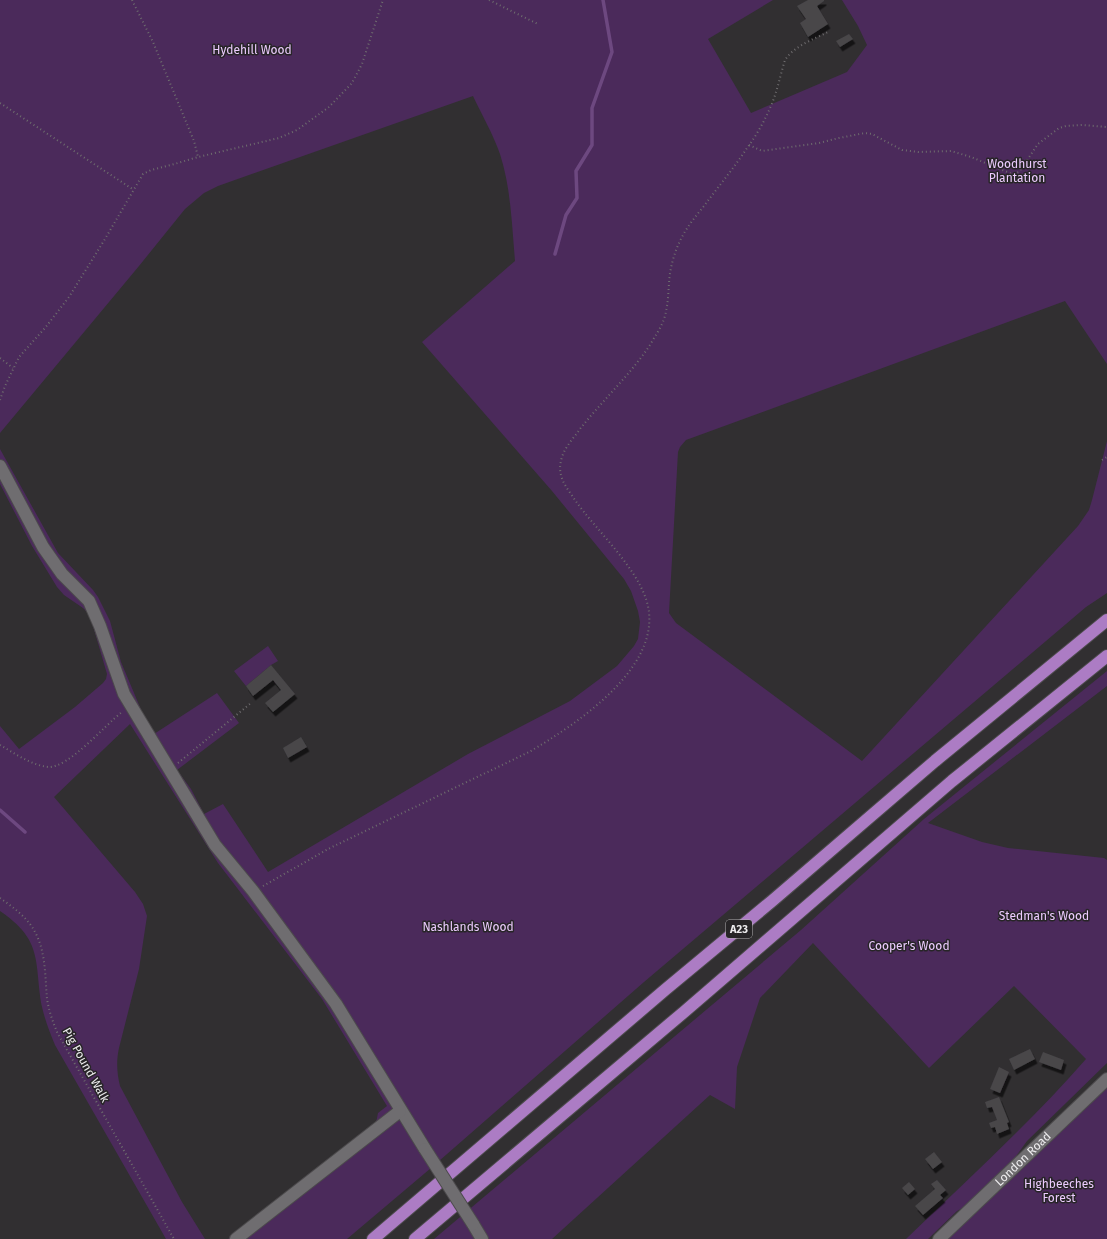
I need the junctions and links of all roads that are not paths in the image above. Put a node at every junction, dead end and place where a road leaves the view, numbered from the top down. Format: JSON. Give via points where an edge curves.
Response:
{"nodes":[{"id":1,"x":0,"y":466,"type":"edge"},
{"id":2,"x":1107,"y":620,"type":"edge"},
{"id":3,"x":1107,"y":656,"type":"edge"},
{"id":4,"x":1107,"y":1079,"type":"edge"},
{"id":5,"x":400,"y":1111,"type":"junction"},
{"id":6,"x":236,"y":1239,"type":"edge"},
{"id":7,"x":373,"y":1239,"type":"edge"},
{"id":8,"x":415,"y":1239,"type":"edge"},
{"id":9,"x":482,"y":1239,"type":"edge"},
{"id":10,"x":939,"y":1239,"type":"edge"}],
"edges":[{"from":1,"to":5,"type":"street","via":[[43,547],[62,574],[89,601],[98,620],[116,676],[130,706],[215,845],[253,891],[336,1004]]},
{"from":2,"to":7,"type":"highway","number":"A23","via":[[947,751]]},
{"from":3,"to":8,"type":"highway","number":"A23","via":[[952,781]]},
{"from":4,"to":10,"type":"street","name":"London Road"},
{"from":5,"to":6,"type":"street"},
{"from":5,"to":9,"type":"street","bridge":true}]}
